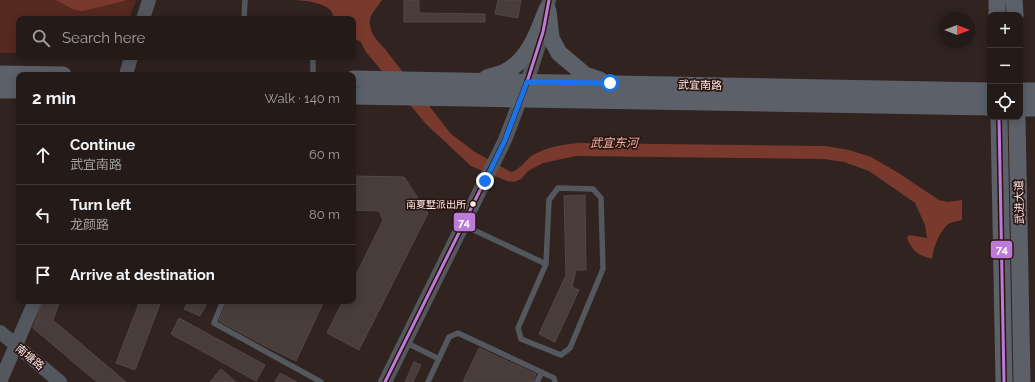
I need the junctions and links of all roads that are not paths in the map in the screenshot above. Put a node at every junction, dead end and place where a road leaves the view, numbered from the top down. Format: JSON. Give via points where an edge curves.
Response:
{"nodes":[{"id":1,"x":245,"y":0,"type":"edge"},
{"id":2,"x":997,"y":0,"type":"edge"},
{"id":3,"x":1014,"y":0,"type":"edge"},
{"id":4,"x":148,"y":1,"type":"edge"},
{"id":5,"x":548,"y":5,"type":"edge"},
{"id":6,"x":997,"y":12,"type":"edge"},
{"id":7,"x":1015,"y":12,"type":"edge"},
{"id":8,"x":144,"y":16,"type":"edge"},
{"id":9,"x":244,"y":16,"type":"edge"},
{"id":10,"x":130,"y":60,"type":"edge"},
{"id":11,"x":313,"y":60,"type":"edge"},
{"id":12,"x":127,"y":72,"type":"edge"},
{"id":13,"x":313,"y":72,"type":"edge"},
{"id":14,"x":0,"y":74,"type":"edge"},
{"id":15,"x":16,"y":74,"type":"edge"},
{"id":16,"x":356,"y":79,"type":"edge"},
{"id":17,"x":476,"y":81,"type":"junction"},
{"id":18,"x":527,"y":82,"type":"junction"},
{"id":19,"x":610,"y":83,"type":"junction"},
{"id":20,"x":0,"y":90,"type":"edge"},
{"id":21,"x":16,"y":90,"type":"edge"},
{"id":22,"x":987,"y":91,"type":"edge"},
{"id":23,"x":1023,"y":91,"type":"edge"},
{"id":24,"x":1035,"y":91,"type":"edge"},
{"id":25,"x":356,"y":96,"type":"edge"},
{"id":26,"x":522,"y":98,"type":"junction"},
{"id":27,"x":987,"y":107,"type":"edge"},
{"id":28,"x":1023,"y":108,"type":"edge"},
{"id":29,"x":1035,"y":108,"type":"edge"},
{"id":30,"x":999,"y":120,"type":"edge"},
{"id":31,"x":1017,"y":120,"type":"edge"},
{"id":32,"x":463,"y":225,"type":"junction"},
{"id":33,"x":546,"y":264,"type":"junction"},
{"id":34,"x":34,"y":304,"type":"edge"},
{"id":35,"x":222,"y":304,"type":"edge"},
{"id":36,"x":0,"y":332,"type":"edge"},
{"id":37,"x":404,"y":342,"type":"junction"},
{"id":38,"x":16,"y":346,"type":"junction"},
{"id":39,"x":439,"y":359,"type":"junction"},
{"id":40,"x":542,"y":372,"type":"junction"},
{"id":41,"x":0,"y":382,"type":"edge"},
{"id":42,"x":60,"y":382,"type":"edge"},
{"id":43,"x":321,"y":382,"type":"edge"},
{"id":44,"x":385,"y":382,"type":"edge"},
{"id":45,"x":428,"y":382,"type":"edge"},
{"id":46,"x":537,"y":382,"type":"edge"},
{"id":47,"x":555,"y":382,"type":"edge"},
{"id":48,"x":1004,"y":382,"type":"edge"},
{"id":49,"x":1022,"y":382,"type":"edge"}],
"edges":[{"from":1,"to":9,"type":"lane"},
{"from":2,"to":6,"type":"main road"},
{"from":3,"to":7,"type":"main road"},
{"from":4,"to":8,"type":"street"},
{"from":5,"to":17,"type":"main road","via":[[534,41],[520,61],[504,72]]},
{"from":5,"to":18,"type":"street","via":[[543,32]]},
{"from":5,"to":19,"type":"main road","via":[[551,38],[559,52],[585,75]]},
{"from":10,"to":12,"type":"street"},
{"from":11,"to":13,"type":"lane"},
{"from":14,"to":15,"type":"main road"},
{"from":16,"to":17,"type":"main road","name":"武宜南路"},
{"from":17,"to":18,"type":"main road","name":"武宜南路"},
{"from":18,"to":19,"type":"main road","name":"武宜南路"},
{"from":18,"to":26,"type":"street"},
{"from":19,"to":22,"type":"main road","name":"武宜南路"},
{"from":20,"to":21,"type":"main road"},
{"from":23,"to":24,"type":"main road"},
{"from":25,"to":26,"type":"main road","name":"武宜南路"},
{"from":26,"to":27,"type":"main road","name":"武宜南路"},
{"from":26,"to":32,"type":"street","via":[[505,140]]},
{"from":28,"to":29,"type":"main road"},
{"from":30,"to":48,"type":"main road","name":"武进大道"},
{"from":31,"to":49,"type":"main road","name":"武进大道"},
{"from":32,"to":33,"type":"lane"},
{"from":32,"to":37,"type":"street"},
{"from":33,"to":33,"type":"lane","via":[[518,328],[522,339],[561,355],[570,348],[603,269],[602,198],[593,189],[558,188],[548,200]]},
{"from":34,"to":38,"type":"street"},
{"from":35,"to":43,"type":"lane","via":[[214,323]]},
{"from":36,"to":38,"type":"street","name":"南塘路"},
{"from":37,"to":39,"type":"lane"},
{"from":37,"to":44,"type":"street"},
{"from":38,"to":41,"type":"street"},
{"from":38,"to":42,"type":"street","name":"南塘路"},
{"from":39,"to":40,"type":"lane","via":[[449,336],[458,333]]},
{"from":39,"to":45,"type":"lane"},
{"from":40,"to":46,"type":"lane"},
{"from":40,"to":47,"type":"lane","via":[[554,378]]}]}
